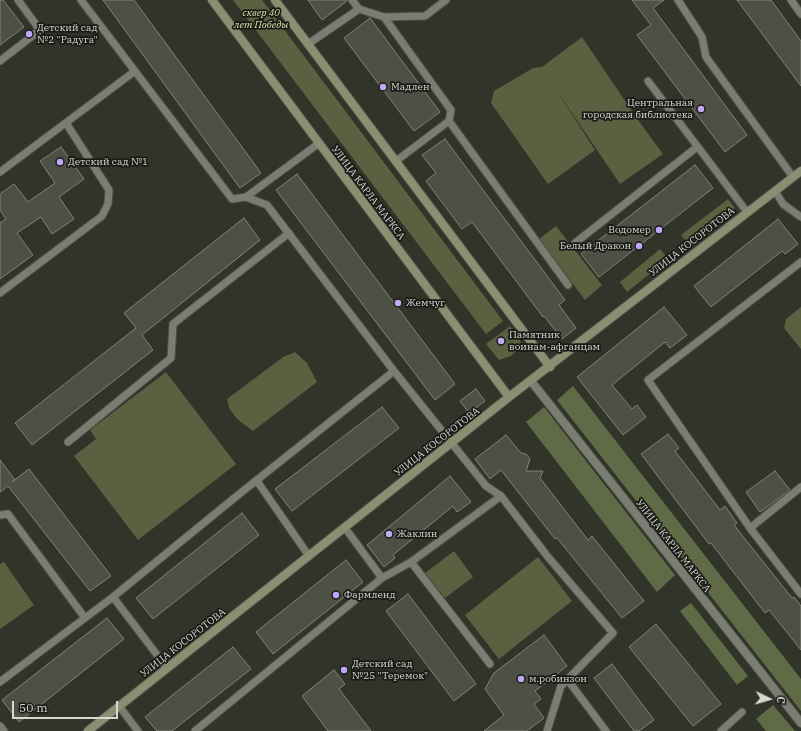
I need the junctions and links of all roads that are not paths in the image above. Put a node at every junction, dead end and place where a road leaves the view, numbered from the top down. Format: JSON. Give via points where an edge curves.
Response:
{"nodes":[{"id":1,"x":18,"y":0,"type":"edge"},
{"id":2,"x":82,"y":0,"type":"edge"},
{"id":3,"x":212,"y":0,"type":"edge"},
{"id":4,"x":275,"y":0,"type":"edge"},
{"id":5,"x":352,"y":0,"type":"edge"},
{"id":6,"x":446,"y":0,"type":"edge"},
{"id":7,"x":678,"y":0,"type":"edge"},
{"id":8,"x":791,"y":0,"type":"edge"},
{"id":9,"x":359,"y":9,"type":"junction"},
{"id":10,"x":801,"y":14,"type":"edge"},
{"id":11,"x":384,"y":18,"type":"junction"},
{"id":12,"x":308,"y":44,"type":"junction"},
{"id":13,"x":0,"y":61,"type":"edge"},
{"id":14,"x":135,"y":71,"type":"junction"},
{"id":15,"x":648,"y":81,"type":"dead end"},
{"id":16,"x":449,"y":121,"type":"junction"},
{"id":17,"x":66,"y":123,"type":"junction"},
{"id":18,"x":318,"y":144,"type":"junction"},
{"id":19,"x":697,"y":147,"type":"junction"},
{"id":20,"x":396,"y":161,"type":"junction"},
{"id":21,"x":801,"y":171,"type":"edge"},
{"id":22,"x":0,"y":172,"type":"edge"},
{"id":23,"x":793,"y":177,"type":"junction"},
{"id":24,"x":774,"y":191,"type":"junction"},
{"id":25,"x":246,"y":197,"type":"junction"},
{"id":26,"x":747,"y":212,"type":"junction"},
{"id":27,"x":801,"y":217,"type":"edge"},
{"id":28,"x":289,"y":233,"type":"junction"},
{"id":29,"x":575,"y":243,"type":"dead end"},
{"id":30,"x":801,"y":262,"type":"edge"},
{"id":31,"x":568,"y":285,"type":"dead end"},
{"id":32,"x":0,"y":293,"type":"edge"},
{"id":33,"x":550,"y":367,"type":"junction"},
{"id":34,"x":394,"y":371,"type":"junction"},
{"id":35,"x":531,"y":381,"type":"junction"},
{"id":36,"x":509,"y":397,"type":"junction"},
{"id":37,"x":68,"y":442,"type":"dead end"},
{"id":38,"x":453,"y":443,"type":"junction"},
{"id":39,"x":257,"y":481,"type":"junction"},
{"id":40,"x":801,"y":487,"type":"edge"},
{"id":41,"x":500,"y":496,"type":"junction"},
{"id":42,"x":0,"y":515,"type":"edge"},
{"id":43,"x":345,"y":528,"type":"junction"},
{"id":44,"x":750,"y":528,"type":"junction"},
{"id":45,"x":309,"y":556,"type":"junction"},
{"id":46,"x":411,"y":562,"type":"junction"},
{"id":47,"x":382,"y":578,"type":"junction"},
{"id":48,"x":801,"y":594,"type":"edge"},
{"id":49,"x":113,"y":598,"type":"junction"},
{"id":50,"x":85,"y":618,"type":"junction"},
{"id":51,"x":490,"y":664,"type":"dead end"},
{"id":52,"x":167,"y":668,"type":"junction"},
{"id":53,"x":567,"y":679,"type":"junction"},
{"id":54,"x":0,"y":682,"type":"edge"},
{"id":55,"x":119,"y":706,"type":"junction"},
{"id":56,"x":742,"y":712,"type":"dead end"},
{"id":57,"x":801,"y":723,"type":"edge"},
{"id":58,"x":0,"y":726,"type":"edge"},
{"id":59,"x":4,"y":731,"type":"edge"},
{"id":60,"x":88,"y":731,"type":"edge"},
{"id":61,"x":138,"y":731,"type":"edge"},
{"id":62,"x":195,"y":731,"type":"edge"},
{"id":63,"x":547,"y":731,"type":"edge"},
{"id":64,"x":606,"y":731,"type":"edge"},
{"id":65,"x":721,"y":731,"type":"edge"}],
"edges":[{"from":1,"to":13,"type":"lane","via":[[40,30]]},
{"from":2,"to":14,"type":"lane"},
{"from":3,"to":18,"type":"street","name":"УЛИЦА КАРЛА МАРКСА"},
{"from":4,"to":12,"type":"street"},
{"from":5,"to":9,"type":"lane"},
{"from":6,"to":11,"type":"lane","via":[[425,16]]},
{"from":7,"to":23,"type":"lane","via":[[702,37],[706,57]]},
{"from":8,"to":10,"type":"lane"},
{"from":9,"to":11,"type":"lane"},
{"from":9,"to":12,"type":"lane"},
{"from":11,"to":16,"type":"lane","via":[[451,110]]},
{"from":12,"to":20,"type":"street"},
{"from":14,"to":17,"type":"lane"},
{"from":14,"to":25,"type":"lane","via":[[232,199]]},
{"from":15,"to":19,"type":"lane"},
{"from":16,"to":20,"type":"lane"},
{"from":16,"to":31,"type":"lane"},
{"from":17,"to":22,"type":"lane"},
{"from":17,"to":32,"type":"lane","via":[[109,190],[108,204],[102,216]]},
{"from":18,"to":25,"type":"lane"},
{"from":18,"to":36,"type":"street","name":"УЛИЦА КАРЛА МАРКСА"},
{"from":19,"to":26,"type":"lane"},
{"from":19,"to":29,"type":"lane"},
{"from":20,"to":33,"type":"street"},
{"from":21,"to":23,"type":"street","name":"УЛИЦА КОСОРОТОВА"},
{"from":23,"to":24,"type":"street","name":"УЛИЦА КОСОРОТОВА"},
{"from":24,"to":26,"type":"street","name":"УЛИЦА КОСОРОТОВА"},
{"from":24,"to":27,"type":"lane","via":[[783,204]]},
{"from":25,"to":28,"type":"lane","via":[[266,205]]},
{"from":26,"to":33,"type":"street","name":"УЛИЦА КОСОРОТОВА"},
{"from":28,"to":34,"type":"lane"},
{"from":28,"to":37,"type":"lane","via":[[173,324],[171,358]]},
{"from":30,"to":44,"type":"lane","via":[[648,380]]},
{"from":33,"to":35,"type":"street","name":"УЛИЦА КОСОРОТОВА"},
{"from":34,"to":38,"type":"lane"},
{"from":34,"to":39,"type":"lane"},
{"from":35,"to":36,"type":"street","name":"УЛИЦА КОСОРОТОВА"},
{"from":35,"to":57,"type":"street","name":"УЛИЦА КАРЛА МАРКСА"},
{"from":36,"to":38,"type":"street","name":"УЛИЦА КОСОРОТОВА"},
{"from":38,"to":41,"type":"lane","via":[[486,486]]},
{"from":38,"to":43,"type":"street","name":"УЛИЦА КОСОРОТОВА"},
{"from":39,"to":45,"type":"lane"},
{"from":39,"to":49,"type":"lane"},
{"from":40,"to":44,"type":"lane"},
{"from":41,"to":46,"type":"lane"},
{"from":41,"to":53,"type":"lane","via":[[613,633]]},
{"from":42,"to":50,"type":"lane","via":[[8,514]]},
{"from":43,"to":45,"type":"street","name":"УЛИЦА КОСОРОТОВА"},
{"from":43,"to":47,"type":"lane"},
{"from":44,"to":48,"type":"lane"},
{"from":45,"to":52,"type":"street","name":"УЛИЦА КОСОРОТОВА"},
{"from":46,"to":47,"type":"lane"},
{"from":46,"to":51,"type":"lane"},
{"from":47,"to":62,"type":"lane"},
{"from":49,"to":50,"type":"lane"},
{"from":49,"to":52,"type":"lane"},
{"from":50,"to":54,"type":"lane"},
{"from":52,"to":55,"type":"street","name":"УЛИЦА КОСОРОТОВА"},
{"from":53,"to":63,"type":"lane","via":[[561,686]]},
{"from":53,"to":64,"type":"lane"},
{"from":55,"to":60,"type":"street","name":"УЛИЦА КОСОРОТОВА"},
{"from":55,"to":61,"type":"lane"},
{"from":56,"to":65,"type":"lane"},
{"from":58,"to":59,"type":"lane"}]}
